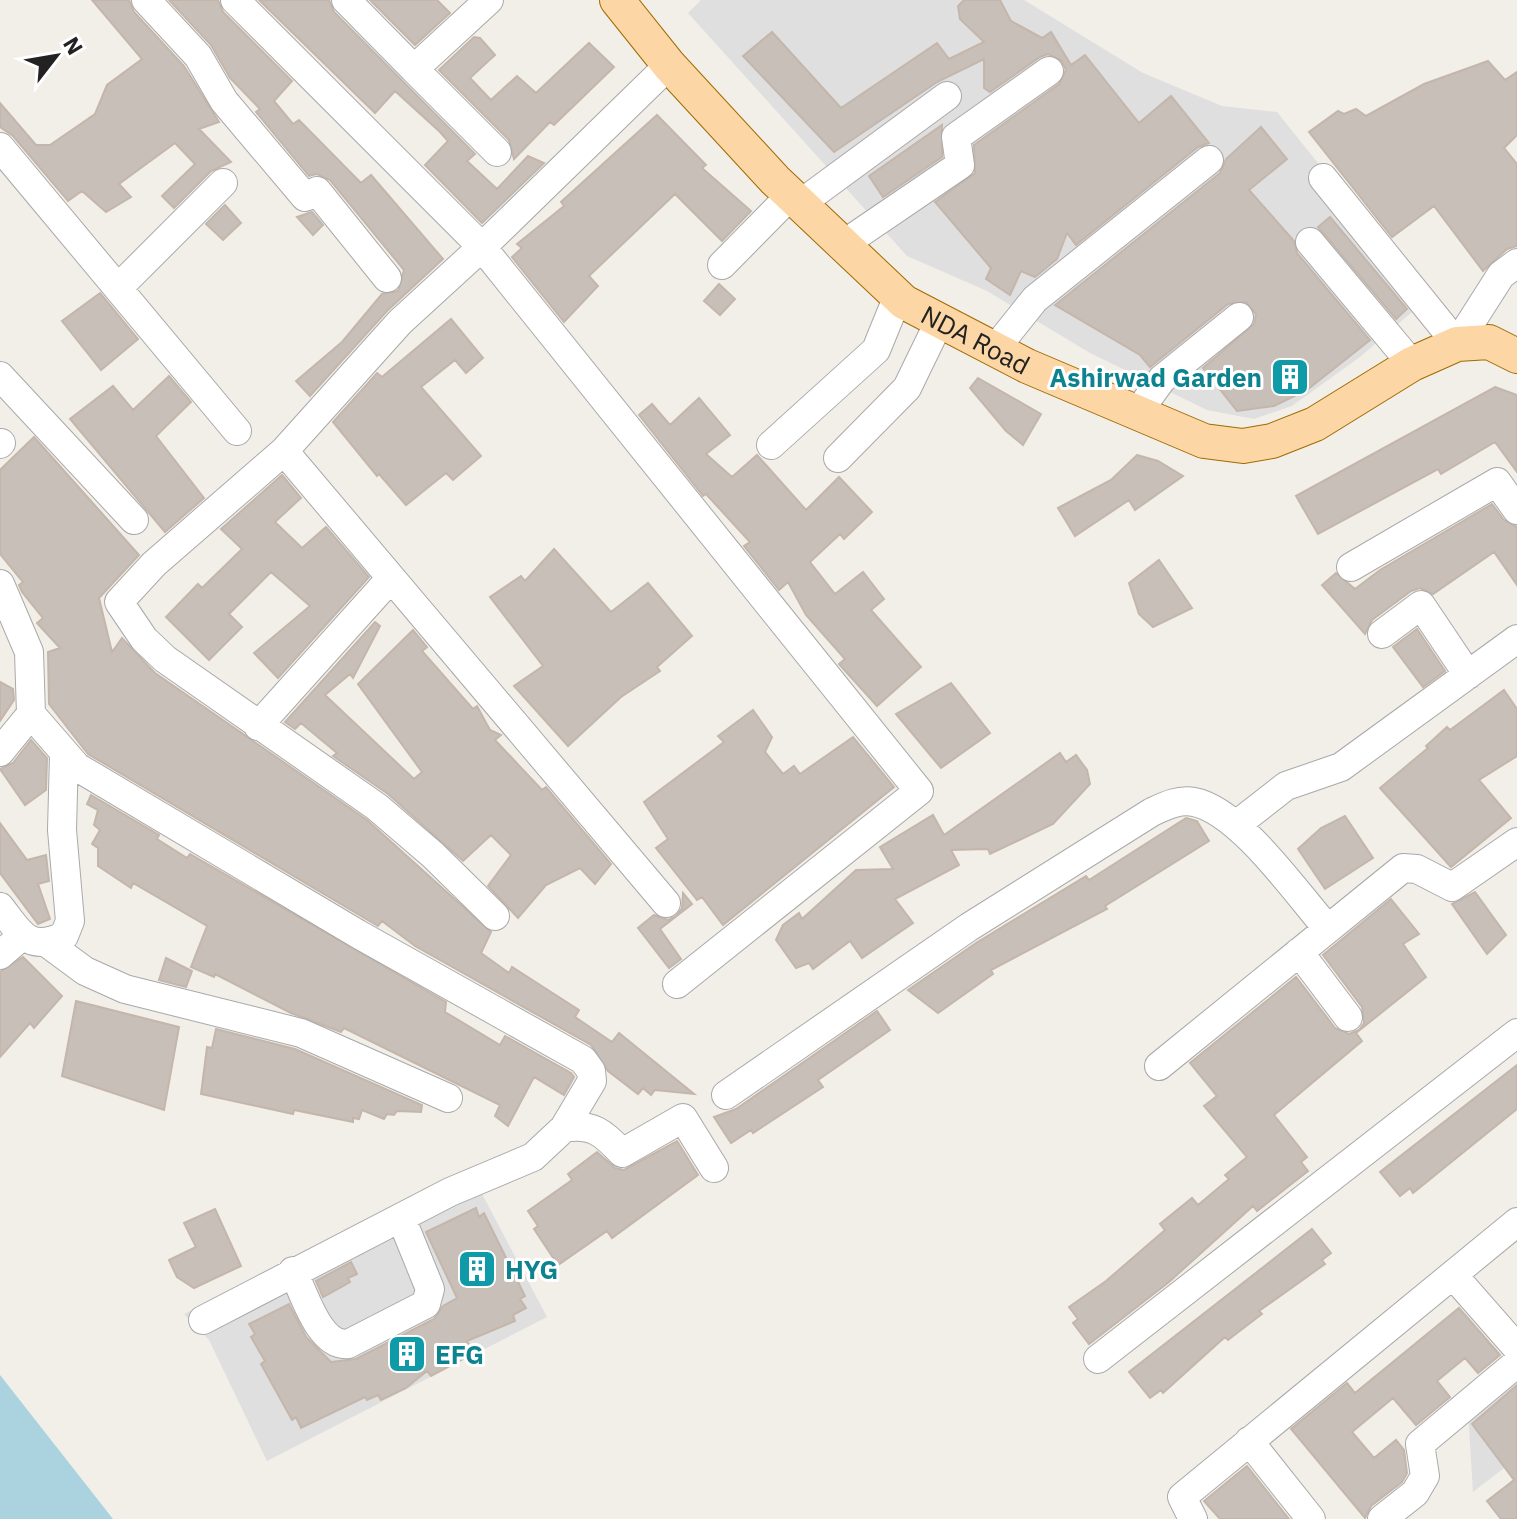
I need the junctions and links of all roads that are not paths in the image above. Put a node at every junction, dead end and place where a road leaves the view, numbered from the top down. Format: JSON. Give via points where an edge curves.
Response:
{"nodes":[{"id":1,"x":146,"y":0,"type":"edge"},
{"id":2,"x":235,"y":0,"type":"edge"},
{"id":3,"x":346,"y":0,"type":"edge"},
{"id":4,"x":617,"y":0,"type":"edge"},
{"id":5,"x":476,"y":4,"type":"edge"},
{"id":6,"x":669,"y":65,"type":"junction"},
{"id":7,"x":414,"y":69,"type":"junction"},
{"id":8,"x":1049,"y":71,"type":"dead end"},
{"id":9,"x":947,"y":96,"type":"dead end"},
{"id":10,"x":0,"y":147,"type":"edge"},
{"id":11,"x":497,"y":152,"type":"dead end"},
{"id":12,"x":1209,"y":160,"type":"dead end"},
{"id":13,"x":1323,"y":178,"type":"dead end"},
{"id":14,"x":223,"y":183,"type":"dead end"},
{"id":15,"x":795,"y":200,"type":"junction"},
{"id":16,"x":1310,"y":242,"type":"dead end"},
{"id":17,"x":841,"y":246,"type":"junction"},
{"id":18,"x":482,"y":247,"type":"junction"},
{"id":19,"x":1517,"y":263,"type":"edge"},
{"id":20,"x":722,"y":265,"type":"dead end"},
{"id":21,"x":387,"y":278,"type":"dead end"},
{"id":22,"x":118,"y":288,"type":"junction"},
{"id":23,"x":898,"y":296,"type":"junction"},
{"id":24,"x":1239,"y":317,"type":"dead end"},
{"id":25,"x":940,"y":320,"type":"junction"},
{"id":26,"x":1495,"y":343,"type":"edge"},
{"id":27,"x":995,"y":349,"type":"junction"},
{"id":28,"x":1412,"y":364,"type":"junction"},
{"id":29,"x":0,"y":376,"type":"edge"},
{"id":30,"x":1137,"y":413,"type":"junction"},
{"id":31,"x":237,"y":431,"type":"dead end"},
{"id":32,"x":771,"y":445,"type":"dead end"},
{"id":33,"x":284,"y":451,"type":"junction"},
{"id":34,"x":838,"y":458,"type":"dead end"},
{"id":35,"x":1517,"y":510,"type":"edge"},
{"id":36,"x":134,"y":520,"type":"dead end"},
{"id":37,"x":1351,"y":567,"type":"dead end"},
{"id":38,"x":391,"y":578,"type":"junction"},
{"id":39,"x":3,"y":595,"type":"edge"},
{"id":40,"x":1382,"y":634,"type":"dead end"},
{"id":41,"x":1517,"y":639,"type":"edge"},
{"id":42,"x":1468,"y":675,"type":"junction"},
{"id":43,"x":31,"y":714,"type":"junction"},
{"id":44,"x":258,"y":726,"type":"junction"},
{"id":45,"x":0,"y":752,"type":"edge"},
{"id":46,"x":64,"y":755,"type":"junction"},
{"id":47,"x":1236,"y":825,"type":"junction"},
{"id":48,"x":1517,"y":842,"type":"edge"},
{"id":49,"x":666,"y":903,"type":"dead end"},
{"id":50,"x":0,"y":907,"type":"edge"},
{"id":51,"x":495,"y":916,"type":"dead end"},
{"id":52,"x":1328,"y":929,"type":"junction"},
{"id":53,"x":34,"y":940,"type":"junction"},
{"id":54,"x":1299,"y":952,"type":"junction"},
{"id":55,"x":0,"y":955,"type":"edge"},
{"id":56,"x":677,"y":984,"type":"dead end"},
{"id":57,"x":1348,"y":1017,"type":"dead end"},
{"id":58,"x":1517,"y":1033,"type":"edge"},
{"id":59,"x":1159,"y":1066,"type":"dead end"},
{"id":60,"x":726,"y":1095,"type":"dead end"},
{"id":61,"x":448,"y":1098,"type":"dead end"},
{"id":62,"x":564,"y":1128,"type":"junction"},
{"id":63,"x":714,"y":1168,"type":"dead end"},
{"id":64,"x":402,"y":1220,"type":"junction"},
{"id":65,"x":1517,"y":1222,"type":"edge"},
{"id":66,"x":293,"y":1271,"type":"junction"},
{"id":67,"x":1453,"y":1275,"type":"junction"},
{"id":68,"x":203,"y":1320,"type":"dead end"},
{"id":69,"x":1517,"y":1348,"type":"edge"},
{"id":70,"x":1098,"y":1359,"type":"dead end"},
{"id":71,"x":1517,"y":1363,"type":"edge"},
{"id":72,"x":1249,"y":1441,"type":"junction"},
{"id":73,"x":1193,"y":1519,"type":"edge"},
{"id":74,"x":1311,"y":1519,"type":"edge"},
{"id":75,"x":1382,"y":1519,"type":"edge"}],
"edges":[{"from":1,"to":21,"type":"street","via":[[198,56],[224,101],[305,197],[317,191]]},
{"from":2,"to":18,"type":"street"},
{"from":3,"to":7,"type":"street"},
{"from":4,"to":6,"type":"main road","name":"NDA Road"},
{"from":5,"to":7,"type":"street"},
{"from":6,"to":15,"type":"main road","name":"NDA Road"},
{"from":6,"to":18,"type":"street"},
{"from":7,"to":11,"type":"street"},
{"from":8,"to":17,"type":"street","via":[[956,137],[960,165]]},
{"from":9,"to":15,"type":"street"},
{"from":10,"to":22,"type":"street"},
{"from":12,"to":27,"type":"street","via":[[1035,299]]},
{"from":13,"to":26,"type":"street"},
{"from":14,"to":22,"type":"street"},
{"from":15,"to":17,"type":"main road","name":"NDA Road"},
{"from":15,"to":20,"type":"street"},
{"from":16,"to":28,"type":"street"},
{"from":17,"to":23,"type":"main road","name":"NDA Road"},
{"from":18,"to":33,"type":"street","via":[[400,322]]},
{"from":18,"to":56,"type":"street","via":[[919,791]]},
{"from":19,"to":26,"type":"street","via":[[1501,275]]},
{"from":22,"to":31,"type":"street"},
{"from":23,"to":25,"type":"main road","name":"NDA Road"},
{"from":23,"to":32,"type":"street","via":[[876,350]]},
{"from":24,"to":30,"type":"street","via":[[1162,379]]},
{"from":25,"to":27,"type":"main road","name":"NDA Road"},
{"from":25,"to":34,"type":"street","via":[[907,388]]},
{"from":26,"to":28,"type":"main road","name":"NDA Road"},
{"from":27,"to":30,"type":"main road","name":"NDA Road"},
{"from":28,"to":30,"type":"main road","name":"NDA Road","via":[[1315,424],[1272,441],[1243,446],[1204,441]]},
{"from":29,"to":36,"type":"street"},
{"from":33,"to":38,"type":"street"},
{"from":33,"to":44,"type":"street","via":[[154,564],[119,602],[165,659]]},
{"from":35,"to":37,"type":"street","via":[[1497,482]]},
{"from":38,"to":44,"type":"street"},
{"from":38,"to":49,"type":"street"},
{"from":39,"to":43,"type":"street","via":[[29,652]]},
{"from":40,"to":42,"type":"street","via":[[1421,605]]},
{"from":41,"to":42,"type":"street"},
{"from":42,"to":47,"type":"street","via":[[1341,767],[1286,786]]},
{"from":43,"to":45,"type":"street"},
{"from":43,"to":46,"type":"street"},
{"from":44,"to":51,"type":"street","via":[[377,807]]},
{"from":46,"to":53,"type":"street","via":[[62,830],[70,921],[64,936]]},
{"from":46,"to":62,"type":"street","via":[[358,934],[583,1060],[592,1081]]},
{"from":47,"to":52,"type":"street"},
{"from":47,"to":60,"type":"street","via":[[1196,802],[1173,803],[1152,812],[969,927]]},
{"from":48,"to":52,"type":"street","via":[[1452,887],[1417,869],[1403,868]]},
{"from":50,"to":53,"type":"street"},
{"from":52,"to":54,"type":"street"},
{"from":53,"to":55,"type":"street"},
{"from":53,"to":61,"type":"street","via":[[125,989],[301,1033]]},
{"from":54,"to":57,"type":"street"},
{"from":54,"to":59,"type":"street"},
{"from":58,"to":70,"type":"street"},
{"from":62,"to":63,"type":"street","via":[[605,1133],[622,1153],[683,1118]]},
{"from":62,"to":64,"type":"street","via":[[533,1157],[450,1192]]},
{"from":64,"to":66,"type":"street"},
{"from":64,"to":66,"type":"street","via":[[430,1289],[426,1304],[348,1344],[327,1338]]},
{"from":65,"to":67,"type":"street"},
{"from":66,"to":68,"type":"street"},
{"from":67,"to":69,"type":"street"},
{"from":67,"to":72,"type":"street"},
{"from":71,"to":75,"type":"street","via":[[1420,1444],[1425,1476],[1415,1493]]},
{"from":72,"to":73,"type":"street","via":[[1182,1497]]},
{"from":72,"to":74,"type":"street"}]}
